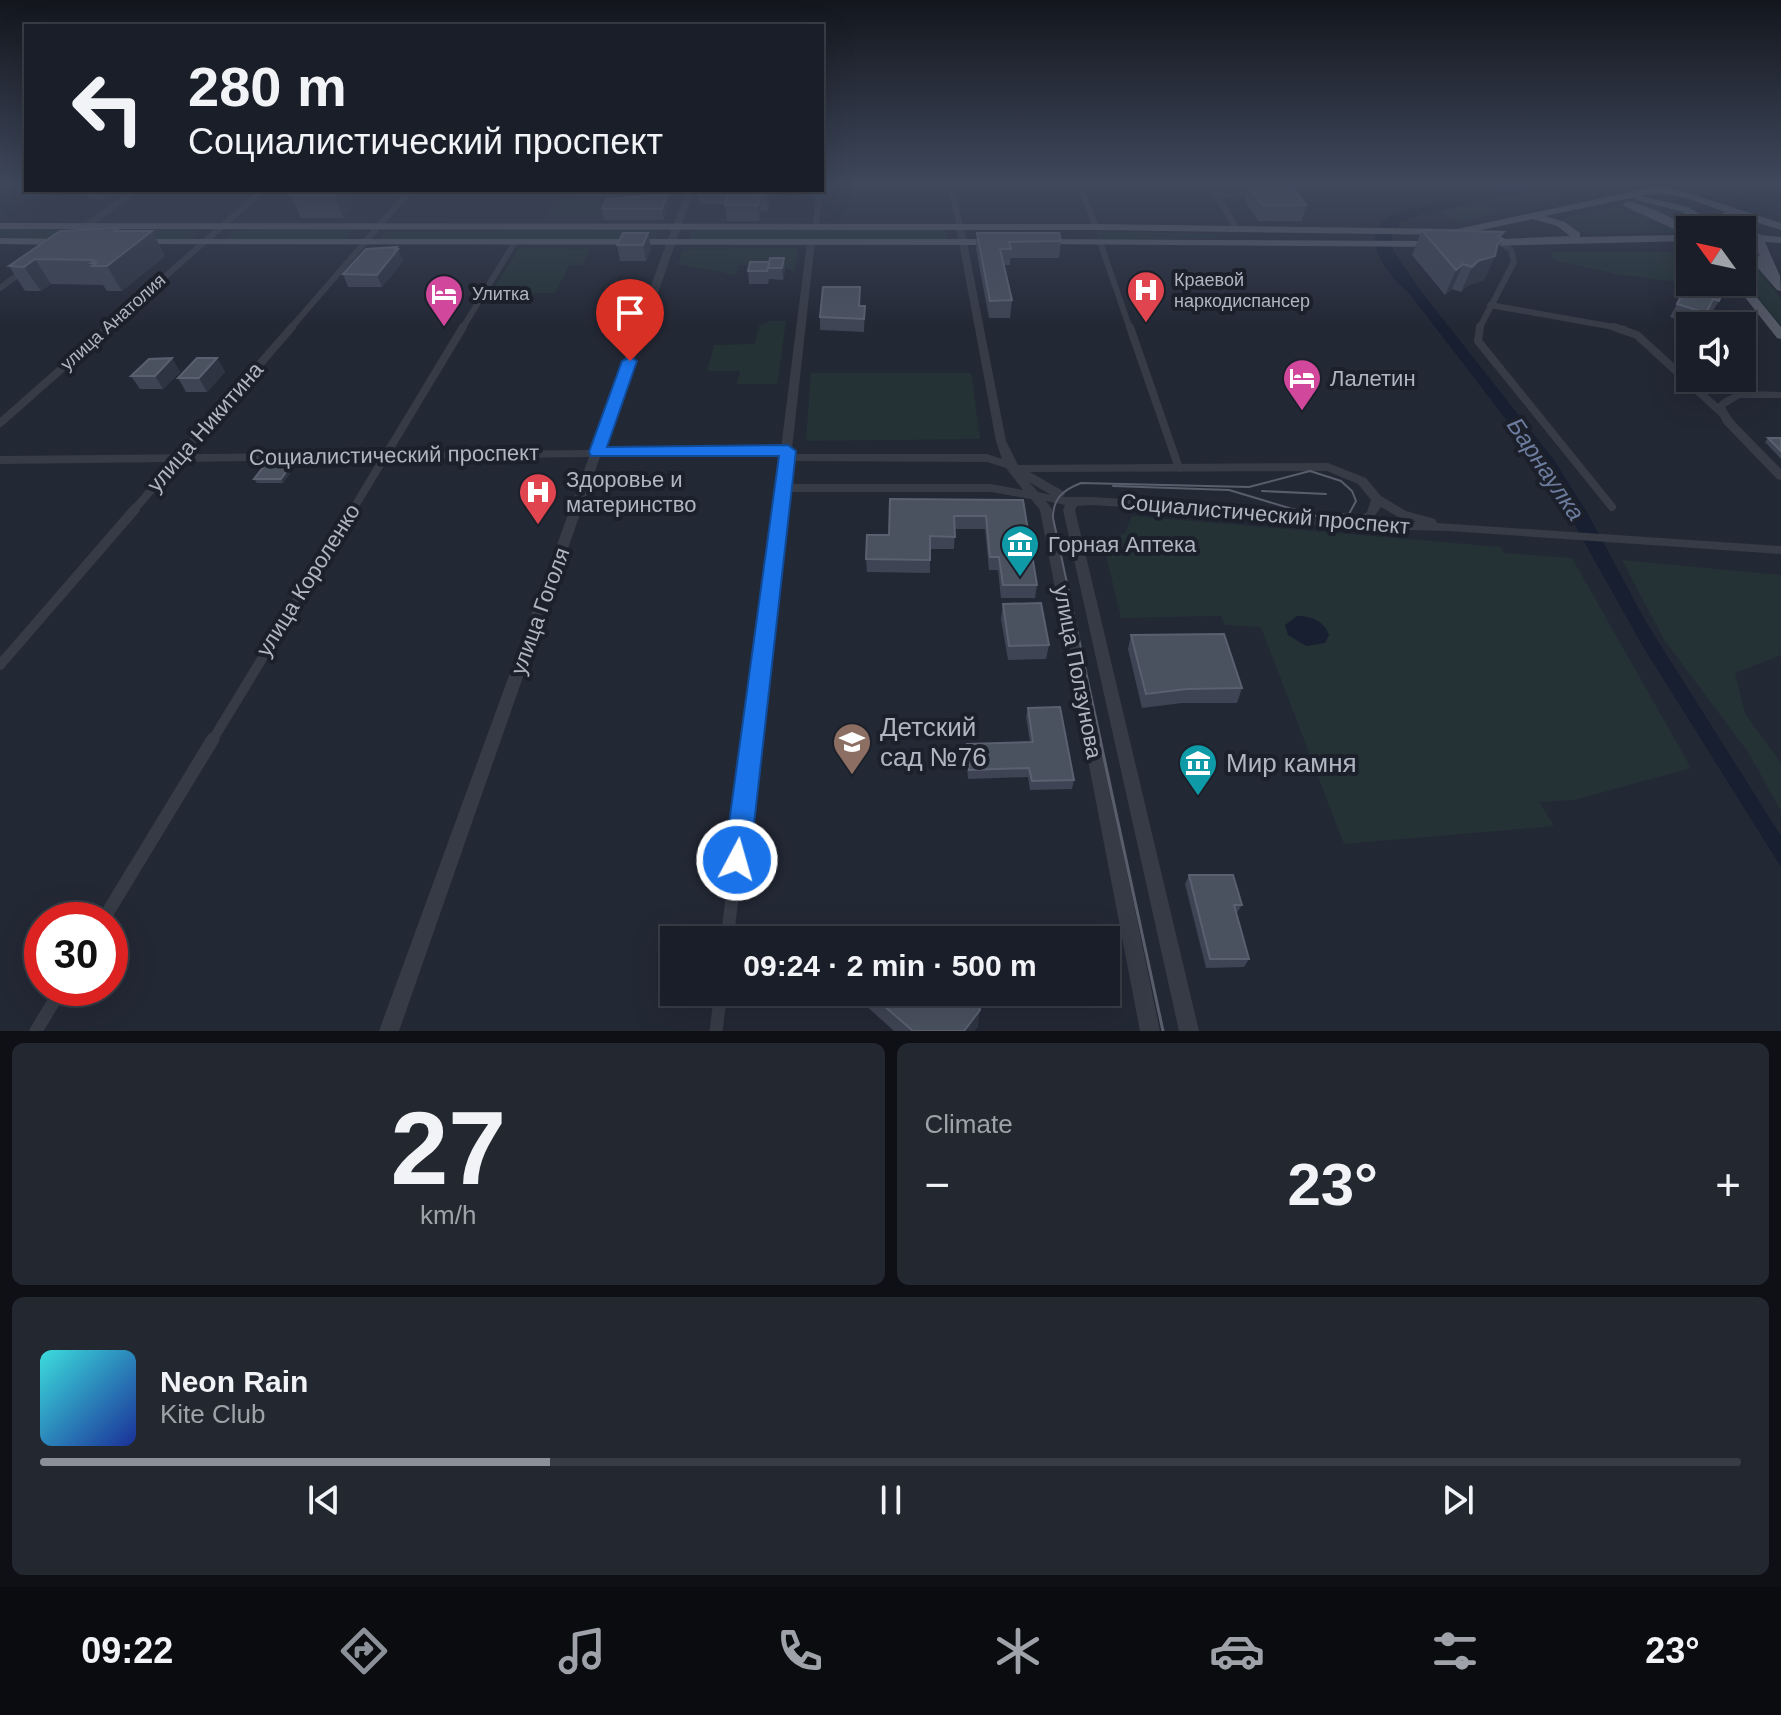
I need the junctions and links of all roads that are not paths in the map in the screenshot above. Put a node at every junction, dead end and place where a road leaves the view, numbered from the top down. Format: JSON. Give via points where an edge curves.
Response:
{"nodes":[{"id":1,"x":214,"y":232,"type":"edge"},
{"id":2,"x":374,"y":232,"type":"edge"},
{"id":3,"x":676,"y":232,"type":"edge"},
{"id":4,"x":961,"y":232,"type":"edge"},
{"id":5,"x":1239,"y":232,"type":"edge"},
{"id":6,"x":1298,"y":232,"type":"edge"},
{"id":7,"x":1435,"y":232,"type":"edge"},
{"id":8,"x":1483,"y":232,"type":"edge"},
{"id":9,"x":1574,"y":232,"type":"edge"},
{"id":10,"x":1357,"y":236,"type":"junction"},
{"id":11,"x":1756,"y":236,"type":"edge"},
{"id":12,"x":1781,"y":240,"type":"edge"},
{"id":13,"x":0,"y":241,"type":"edge"},
{"id":14,"x":1572,"y":241,"type":"junction"},
{"id":15,"x":78,"y":242,"type":"edge"},
{"id":16,"x":121,"y":242,"type":"edge"},
{"id":17,"x":203,"y":242,"type":"junction"},
{"id":18,"x":365,"y":242,"type":"junction"},
{"id":19,"x":515,"y":242,"type":"junction"},
{"id":20,"x":672,"y":242,"type":"junction"},
{"id":21,"x":811,"y":242,"type":"junction"},
{"id":22,"x":963,"y":242,"type":"junction"},
{"id":23,"x":1010,"y":242,"type":"edge"},
{"id":24,"x":1026,"y":242,"type":"edge"},
{"id":25,"x":1245,"y":242,"type":"junction"},
{"id":26,"x":1500,"y":242,"type":"junction"},
{"id":27,"x":1676,"y":246,"type":"edge"},
{"id":28,"x":1102,"y":248,"type":"junction"},
{"id":29,"x":1756,"y":248,"type":"edge"},
{"id":30,"x":1756,"y":258,"type":"edge"},
{"id":31,"x":34,"y":264,"type":"edge"},
{"id":32,"x":1778,"y":282,"type":"edge"},
{"id":33,"x":0,"y":288,"type":"edge"},
{"id":34,"x":1750,"y":296,"type":"edge"},
{"id":35,"x":1490,"y":305,"type":"junction"},
{"id":36,"x":1781,"y":335,"type":"edge"},
{"id":37,"x":1781,"y":395,"type":"edge"},
{"id":38,"x":1721,"y":412,"type":"junction"},
{"id":39,"x":0,"y":423,"type":"edge"},
{"id":40,"x":597,"y":452,"type":"junction"},
{"id":41,"x":787,"y":454,"type":"junction"},
{"id":42,"x":385,"y":455,"type":"junction"},
{"id":43,"x":179,"y":458,"type":"junction"},
{"id":44,"x":0,"y":460,"type":"edge"},
{"id":45,"x":1179,"y":468,"type":"junction"},
{"id":46,"x":1012,"y":469,"type":"junction"},
{"id":47,"x":1781,"y":476,"type":"edge"},
{"id":48,"x":782,"y":488,"type":"junction"},
{"id":49,"x":991,"y":488,"type":"junction"},
{"id":50,"x":1033,"y":494,"type":"junction"},
{"id":51,"x":1377,"y":499,"type":"junction"},
{"id":52,"x":1075,"y":504,"type":"junction"},
{"id":53,"x":1612,"y":507,"type":"dead end"},
{"id":54,"x":1356,"y":524,"type":"junction"},
{"id":55,"x":1449,"y":527,"type":"junction"},
{"id":56,"x":1781,"y":550,"type":"edge"},
{"id":57,"x":0,"y":665,"type":"edge"},
{"id":58,"x":114,"y":902,"type":"edge"},
{"id":59,"x":729,"y":926,"type":"edge"},
{"id":60,"x":51,"y":1006,"type":"edge"},
{"id":61,"x":719,"y":1006,"type":"edge"},
{"id":62,"x":36,"y":1031,"type":"edge"},
{"id":63,"x":389,"y":1031,"type":"edge"},
{"id":64,"x":716,"y":1031,"type":"edge"},
{"id":65,"x":1150,"y":1031,"type":"edge"},
{"id":66,"x":1189,"y":1031,"type":"edge"}],
"edges":[{"from":1,"to":17,"type":"street","name":"улица Анатолия"},
{"from":2,"to":18,"type":"street","name":"улица Никитина"},
{"from":3,"to":20,"type":"street","name":"улица Гоголя"},
{"from":4,"to":22,"type":"street","name":"улица Ползунова"},
{"from":5,"to":25,"type":"main road"},
{"from":6,"to":10,"type":"main road"},
{"from":7,"to":10,"type":"main road"},
{"from":8,"to":26,"type":"main road"},
{"from":9,"to":14,"type":"main road"},
{"from":10,"to":25,"type":"main road"},
{"from":10,"to":26,"type":"main road","via":[[1432,244]]},
{"from":11,"to":12,"type":"main road"},
{"from":13,"to":15,"type":"main road"},
{"from":14,"to":26,"type":"main road"},
{"from":14,"to":27,"type":"main road","via":[[1635,240]]},
{"from":16,"to":17,"type":"main road"},
{"from":17,"to":18,"type":"main road"},
{"from":17,"to":39,"type":"street","name":"улица Анатолия"},
{"from":18,"to":19,"type":"main road"},
{"from":18,"to":43,"type":"street","name":"улица Никитина"},
{"from":19,"to":20,"type":"main road"},
{"from":19,"to":42,"type":"street","name":"улица Короленко"},
{"from":20,"to":21,"type":"main road"},
{"from":20,"to":40,"type":"street","name":"улица Гоголя"},
{"from":21,"to":22,"type":"main road"},
{"from":21,"to":41,"type":"street"},
{"from":22,"to":23,"type":"main road"},
{"from":22,"to":46,"type":"street","name":"улица Ползунова","via":[[1001,441]]},
{"from":24,"to":28,"type":"main road"},
{"from":25,"to":28,"type":"main road"},
{"from":26,"to":35,"type":"street","via":[[1511,250],[1514,262]]},
{"from":28,"to":45,"type":"street"},
{"from":29,"to":32,"type":"main road"},
{"from":30,"to":32,"type":"main road"},
{"from":31,"to":33,"type":"street"},
{"from":34,"to":36,"type":"main road"},
{"from":35,"to":38,"type":"street","via":[[1626,329]]},
{"from":35,"to":53,"type":"street","via":[[1478,341]]},
{"from":37,"to":38,"type":"street","via":[[1727,398]]},
{"from":38,"to":47,"type":"street"},
{"from":40,"to":41,"type":"street","name":"Социалистический проспект"},
{"from":40,"to":42,"type":"street","name":"Социалистический проспект"},
{"from":40,"to":63,"type":"street","name":"улица Гоголя"},
{"from":41,"to":46,"type":"street","name":"Социалистический проспект","via":[[987,458]]},
{"from":41,"to":48,"type":"street"},
{"from":42,"to":43,"type":"street","name":"Социалистический проспект"},
{"from":42,"to":58,"type":"street","name":"улица Короленко"},
{"from":43,"to":44,"type":"street","name":"Социалистический проспект"},
{"from":43,"to":57,"type":"street","name":"улица Никитина"},
{"from":45,"to":46,"type":"street","name":"Социалистический проспект"},
{"from":45,"to":51,"type":"street","name":"Социалистический проспект","via":[[1307,465],[1347,473]]},
{"from":46,"to":49,"type":"street","via":[[1008,479]]},
{"from":46,"to":50,"type":"street","name":"улица Ползунова"},
{"from":46,"to":52,"type":"street"},
{"from":48,"to":49,"type":"street","name":"Социалистический проспект"},
{"from":48,"to":59,"type":"street"},
{"from":49,"to":50,"type":"street","name":"Социалистический проспект"},
{"from":50,"to":52,"type":"street","name":"Социалистический проспект"},
{"from":50,"to":65,"type":"street","name":"улица Ползунова","via":[[1046,509]]},
{"from":51,"to":54,"type":"street","via":[[1370,517]]},
{"from":51,"to":55,"type":"street","via":[[1402,514]]},
{"from":52,"to":54,"type":"street","name":"Социалистический проспект","via":[[1218,509]]},
{"from":52,"to":66,"type":"street","name":"улица Ползунова"},
{"from":54,"to":55,"type":"street","name":"Социалистический проспект"},
{"from":55,"to":56,"type":"street","name":"Социалистический проспект"},
{"from":60,"to":62,"type":"street"},
{"from":61,"to":64,"type":"street"}]}
